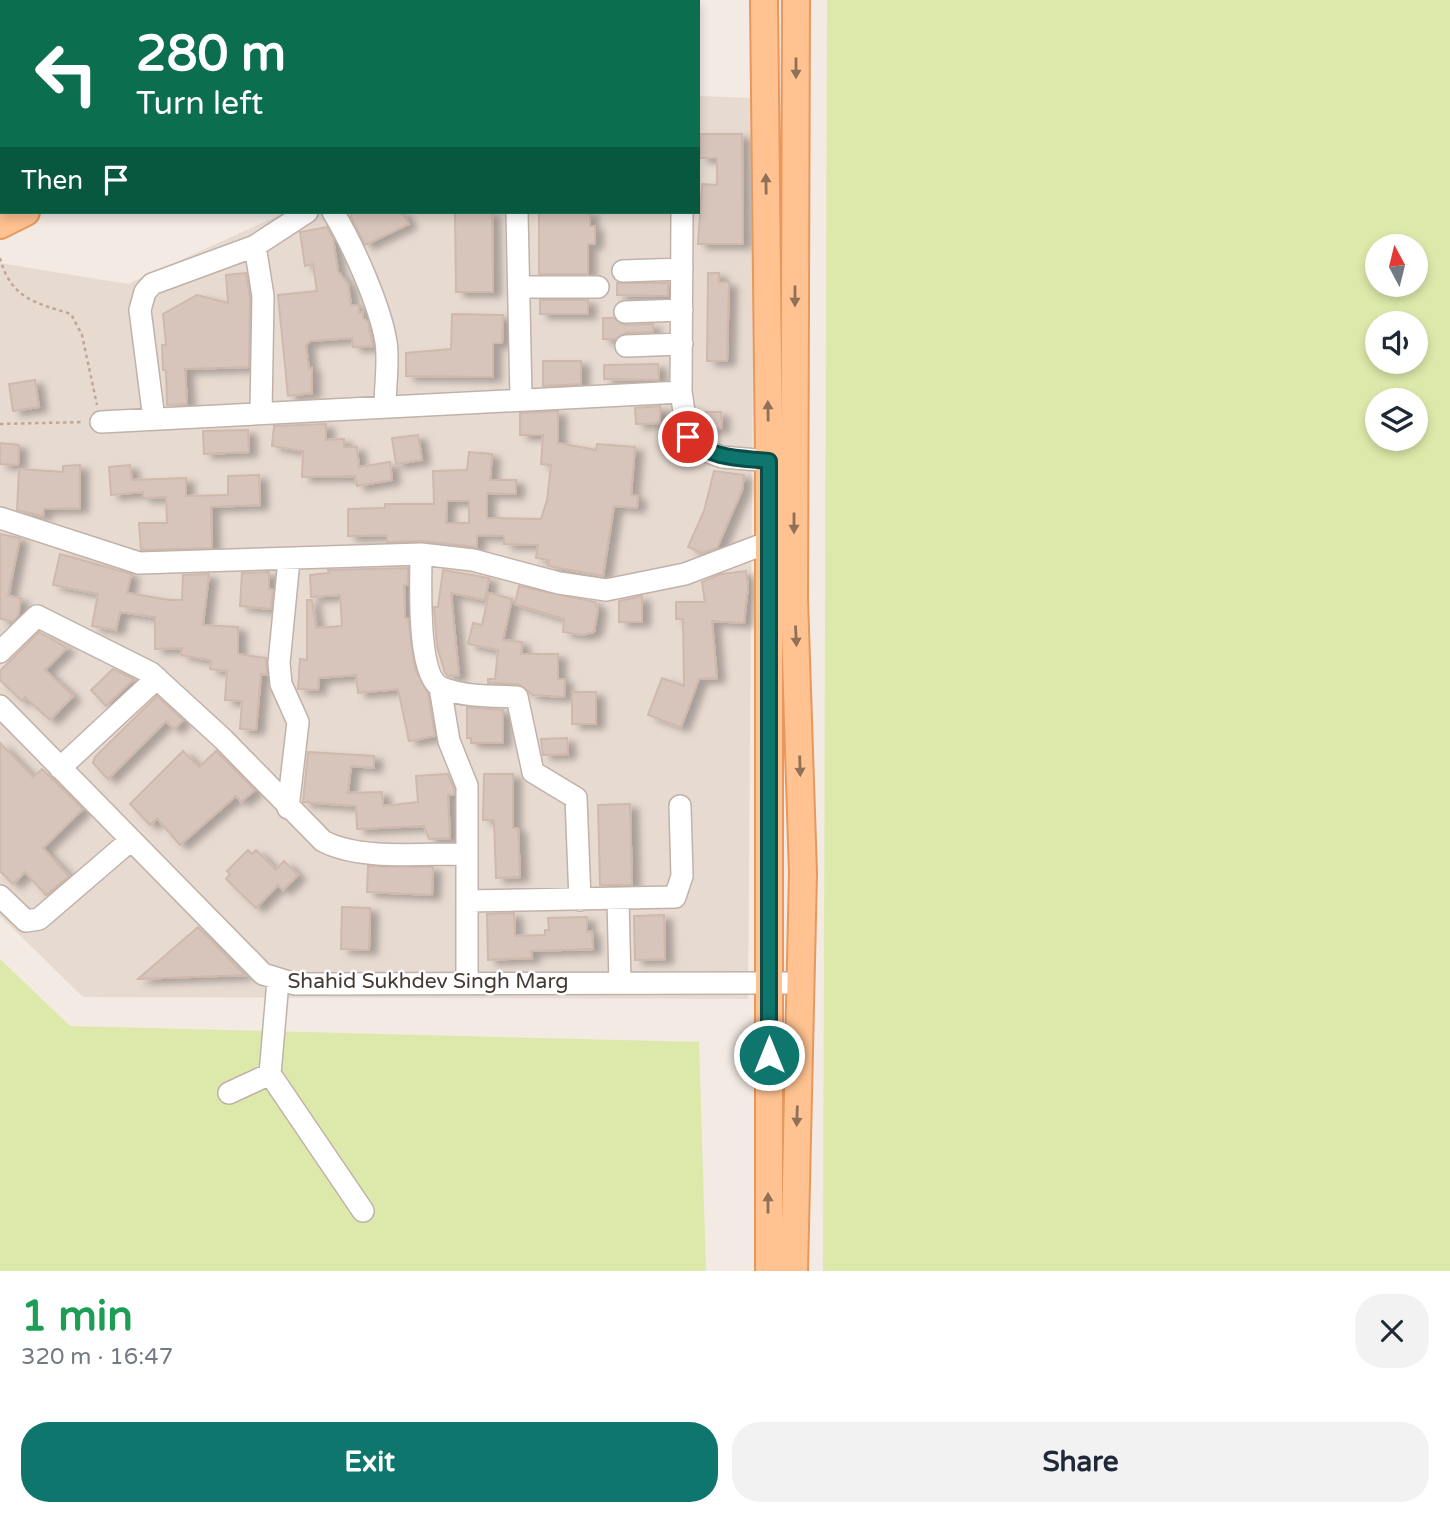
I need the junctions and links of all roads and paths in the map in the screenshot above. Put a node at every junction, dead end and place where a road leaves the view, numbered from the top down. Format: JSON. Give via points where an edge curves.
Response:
{"nodes":[{"id":1,"x":764,"y":0,"type":"edge"},
{"id":2,"x":796,"y":0,"type":"edge"},
{"id":3,"x":22,"y":214,"type":"edge"},
{"id":4,"x":304,"y":214,"type":"edge"},
{"id":5,"x":334,"y":214,"type":"edge"},
{"id":6,"x":517,"y":214,"type":"edge"},
{"id":7,"x":682,"y":214,"type":"edge"},
{"id":8,"x":0,"y":225,"type":"edge"},
{"id":9,"x":255,"y":246,"type":"junction"},
{"id":10,"x":0,"y":258,"type":"edge"},
{"id":11,"x":682,"y":269,"type":"junction"},
{"id":12,"x":622,"y":271,"type":"dead end"},
{"id":13,"x":519,"y":287,"type":"junction"},
{"id":14,"x":598,"y":287,"type":"dead end"},
{"id":15,"x":682,"y":310,"type":"junction"},
{"id":16,"x":625,"y":312,"type":"dead end"},
{"id":17,"x":682,"y":344,"type":"junction"},
{"id":18,"x":626,"y":346,"type":"dead end"},
{"id":19,"x":681,"y":392,"type":"junction"},
{"id":20,"x":521,"y":398,"type":"junction"},
{"id":21,"x":385,"y":407,"type":"junction"},
{"id":22,"x":261,"y":414,"type":"junction"},
{"id":23,"x":154,"y":419,"type":"junction"},
{"id":24,"x":100,"y":422,"type":"junction"},
{"id":25,"x":0,"y":424,"type":"edge"},
{"id":26,"x":781,"y":462,"type":"junction"},
{"id":27,"x":0,"y":518,"type":"edge"},
{"id":28,"x":769,"y":542,"type":"junction"},
{"id":29,"x":421,"y":554,"type":"junction"},
{"id":30,"x":289,"y":560,"type":"junction"},
{"id":31,"x":786,"y":589,"type":"junction"},
{"id":32,"x":0,"y":652,"type":"edge"},
{"id":33,"x":157,"y":678,"type":"junction"},
{"id":34,"x":440,"y":688,"type":"junction"},
{"id":35,"x":0,"y":706,"type":"edge"},
{"id":36,"x":768,"y":718,"type":"junction"},
{"id":37,"x":799,"y":732,"type":"junction"},
{"id":38,"x":60,"y":768,"type":"junction"},
{"id":39,"x":680,"y":806,"type":"dead end"},
{"id":40,"x":288,"y":808,"type":"junction"},
{"id":41,"x":131,"y":840,"type":"junction"},
{"id":42,"x":467,"y":854,"type":"junction"},
{"id":43,"x":0,"y":897,"type":"edge"},
{"id":44,"x":580,"y":900,"type":"junction"},
{"id":45,"x":618,"y":900,"type":"junction"},
{"id":46,"x":467,"y":901,"type":"junction"},
{"id":47,"x":802,"y":973,"type":"junction"},
{"id":48,"x":763,"y":975,"type":"junction"},
{"id":49,"x":278,"y":981,"type":"junction"},
{"id":50,"x":620,"y":982,"type":"junction"},
{"id":51,"x":467,"y":983,"type":"junction"},
{"id":52,"x":270,"y":1074,"type":"junction"},
{"id":53,"x":229,"y":1093,"type":"dead end"},
{"id":54,"x":363,"y":1211,"type":"dead end"},
{"id":55,"x":769,"y":1271,"type":"edge"},
{"id":56,"x":794,"y":1271,"type":"edge"}],
"edges":[{"from":26,"to":1,"type":"main road","one_way":true},
{"from":2,"to":26,"type":"main road","one_way":true},
{"from":3,"to":8,"type":"main road"},
{"from":4,"to":9,"type":"street"},
{"from":5,"to":21,"type":"street","via":[[382,325],[387,345]]},
{"from":6,"to":13,"type":"street"},
{"from":7,"to":11,"type":"street"},
{"from":9,"to":22,"type":"street","via":[[263,296]]},
{"from":9,"to":23,"type":"street","via":[[152,284],[145,292],[140,310]]},
{"from":10,"to":24,"type":"path","via":[[15,288],[27,300],[71,314],[82,335]]},
{"from":11,"to":12,"type":"street"},
{"from":11,"to":15,"type":"street"},
{"from":13,"to":14,"type":"street"},
{"from":13,"to":20,"type":"street"},
{"from":15,"to":16,"type":"street"},
{"from":15,"to":17,"type":"street"},
{"from":17,"to":18,"type":"street"},
{"from":17,"to":19,"type":"street"},
{"from":19,"to":20,"type":"street"},
{"from":19,"to":26,"type":"street","via":[[688,437],[700,449],[722,457]]},
{"from":20,"to":21,"type":"street"},
{"from":21,"to":22,"type":"street"},
{"from":22,"to":23,"type":"street"},
{"from":23,"to":24,"type":"street"},
{"from":24,"to":25,"type":"path"},
{"from":26,"to":28,"type":"main road"},
{"from":26,"to":31,"type":"main road","one_way":true},
{"from":27,"to":30,"type":"street","via":[[139,563]]},
{"from":28,"to":29,"type":"street","via":[[685,574],[606,590],[559,583],[473,560]]},
{"from":28,"to":31,"type":"main road"},
{"from":29,"to":30,"type":"street"},
{"from":29,"to":34,"type":"street","via":[[426,664],[430,678]]},
{"from":30,"to":40,"type":"street","via":[[279,663],[281,684],[298,722]]},
{"from":31,"to":36,"type":"main road","via":[[769,651]]},
{"from":31,"to":37,"type":"main road","one_way":true},
{"from":32,"to":33,"type":"street","via":[[37,616]]},
{"from":33,"to":38,"type":"street"},
{"from":33,"to":40,"type":"street"},
{"from":34,"to":42,"type":"street","via":[[449,741],[467,786]]},
{"from":34,"to":44,"type":"street","via":[[517,697],[533,772],[576,798]]},
{"from":35,"to":38,"type":"street","name":"Shahid Sukhdev Singh Marg"},
{"from":36,"to":37,"type":"street"},
{"from":36,"to":48,"type":"main road"},
{"from":37,"to":47,"type":"main road","one_way":true},
{"from":38,"to":41,"type":"street","name":"Shahid Sukhdev Singh Marg"},
{"from":39,"to":45,"type":"street","via":[[682,876],[675,897]]},
{"from":40,"to":42,"type":"street","via":[[323,841],[346,850]]},
{"from":41,"to":43,"type":"street","via":[[39,919],[26,921]]},
{"from":41,"to":49,"type":"street","name":"Shahid Sukhdev Singh Marg","via":[[263,974]]},
{"from":42,"to":46,"type":"street"},
{"from":44,"to":45,"type":"street"},
{"from":44,"to":46,"type":"street"},
{"from":45,"to":50,"type":"street"},
{"from":46,"to":51,"type":"street"},
{"from":47,"to":48,"type":"street","name":"Shahid Sukhdev Singh Marg"},
{"from":47,"to":56,"type":"main road","one_way":true},
{"from":48,"to":50,"type":"street","name":"Shahid Sukhdev Singh Marg"},
{"from":55,"to":48,"type":"main road","one_way":true},
{"from":49,"to":51,"type":"street","name":"Shahid Sukhdev Singh Marg"},
{"from":49,"to":52,"type":"street"},
{"from":50,"to":51,"type":"street","name":"Shahid Sukhdev Singh Marg"},
{"from":52,"to":53,"type":"street"},
{"from":52,"to":54,"type":"street"}]}
